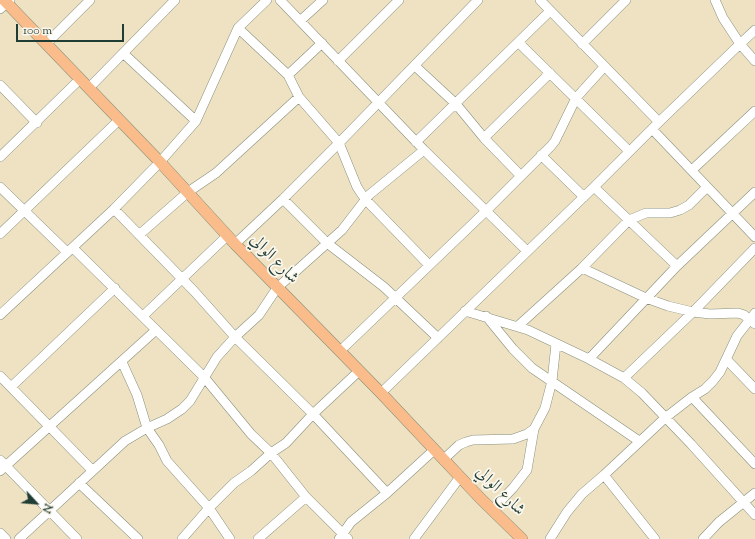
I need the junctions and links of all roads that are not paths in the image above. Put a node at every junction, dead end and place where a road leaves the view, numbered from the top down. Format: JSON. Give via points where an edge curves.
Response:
{"nodes":[{"id":1,"x":90,"y":0,"type":"edge"},
{"id":2,"x":175,"y":0,"type":"edge"},
{"id":3,"x":267,"y":0,"type":"edge"},
{"id":4,"x":280,"y":0,"type":"edge"},
{"id":5,"x":323,"y":0,"type":"edge"},
{"id":6,"x":399,"y":0,"type":"edge"},
{"id":7,"x":478,"y":0,"type":"edge"},
{"id":8,"x":540,"y":0,"type":"edge"},
{"id":9,"x":626,"y":0,"type":"edge"},
{"id":10,"x":715,"y":0,"type":"edge"},
{"id":11,"x":5,"y":3,"type":"edge"},
{"id":12,"x":550,"y":11,"type":"junction"},
{"id":13,"x":300,"y":22,"type":"junction"},
{"id":14,"x":238,"y":28,"type":"junction"},
{"id":15,"x":755,"y":30,"type":"edge"},
{"id":16,"x":519,"y":42,"type":"junction"},
{"id":17,"x":322,"y":43,"type":"junction"},
{"id":18,"x":46,"y":44,"type":"junction"},
{"id":19,"x":582,"y":44,"type":"junction"},
{"id":20,"x":740,"y":44,"type":"junction"},
{"id":21,"x":123,"y":52,"type":"junction"},
{"id":22,"x":338,"y":61,"type":"junction"},
{"id":23,"x":755,"y":61,"type":"edge"},
{"id":24,"x":415,"y":66,"type":"junction"},
{"id":25,"x":604,"y":67,"type":"junction"},
{"id":26,"x":550,"y":73,"type":"junction"},
{"id":27,"x":288,"y":75,"type":"junction"},
{"id":28,"x":80,"y":79,"type":"junction"},
{"id":29,"x":0,"y":85,"type":"edge"},
{"id":30,"x":89,"y":88,"type":"junction"},
{"id":31,"x":299,"y":97,"type":"junction"},
{"id":32,"x":576,"y":98,"type":"junction"},
{"id":33,"x":379,"y":103,"type":"junction"},
{"id":34,"x":456,"y":104,"type":"junction"},
{"id":35,"x":755,"y":111,"type":"edge"},
{"id":36,"x":119,"y":120,"type":"junction"},
{"id":37,"x":196,"y":121,"type":"junction"},
{"id":38,"x":37,"y":122,"type":"junction"},
{"id":39,"x":659,"y":122,"type":"junction"},
{"id":40,"x":652,"y":129,"type":"junction"},
{"id":41,"x":484,"y":138,"type":"junction"},
{"id":42,"x":416,"y":142,"type":"junction"},
{"id":43,"x":339,"y":143,"type":"junction"},
{"id":44,"x":424,"y":150,"type":"junction"},
{"id":45,"x":630,"y":151,"type":"junction"},
{"id":46,"x":540,"y":155,"type":"junction"},
{"id":47,"x":0,"y":158,"type":"edge"},
{"id":48,"x":160,"y":162,"type":"junction"},
{"id":49,"x":692,"y":170,"type":"junction"},
{"id":50,"x":521,"y":176,"type":"junction"},
{"id":51,"x":0,"y":187,"type":"edge"},
{"id":52,"x":594,"y":187,"type":"junction"},
{"id":53,"x":708,"y":187,"type":"junction"},
{"id":54,"x":188,"y":192,"type":"junction"},
{"id":55,"x":755,"y":192,"type":"edge"},
{"id":56,"x":584,"y":197,"type":"junction"},
{"id":57,"x":283,"y":199,"type":"junction"},
{"id":58,"x":365,"y":199,"type":"junction"},
{"id":59,"x":114,"y":209,"type":"junction"},
{"id":60,"x":24,"y":210,"type":"junction"},
{"id":61,"x":486,"y":211,"type":"junction"},
{"id":62,"x":733,"y":214,"type":"junction"},
{"id":63,"x":629,"y":220,"type":"junction"},
{"id":64,"x":0,"y":234,"type":"edge"},
{"id":65,"x":139,"y":235,"type":"junction"},
{"id":66,"x":755,"y":237,"type":"edge"},
{"id":67,"x":231,"y":240,"type":"junction"},
{"id":68,"x":327,"y":243,"type":"junction"},
{"id":69,"x":755,"y":248,"type":"edge"},
{"id":70,"x":70,"y":250,"type":"junction"},
{"id":71,"x":527,"y":251,"type":"junction"},
{"id":72,"x":429,"y":265,"type":"junction"},
{"id":73,"x":677,"y":266,"type":"junction"},
{"id":74,"x":582,"y":268,"type":"junction"},
{"id":75,"x":182,"y":278,"type":"junction"},
{"id":76,"x":115,"y":288,"type":"junction"},
{"id":77,"x":277,"y":288,"type":"junction"},
{"id":78,"x":395,"y":297,"type":"junction"},
{"id":79,"x":646,"y":298,"type":"junction"},
{"id":80,"x":465,"y":311,"type":"junction"},
{"id":81,"x":693,"y":312,"type":"junction"},
{"id":82,"x":0,"y":316,"type":"edge"},
{"id":83,"x":143,"y":316,"type":"junction"},
{"id":84,"x":486,"y":316,"type":"junction"},
{"id":85,"x":753,"y":319,"type":"edge"},
{"id":86,"x":518,"y":326,"type":"junction"},
{"id":87,"x":156,"y":330,"type":"junction"},
{"id":88,"x":235,"y":337,"type":"junction"},
{"id":89,"x":438,"y":338,"type":"junction"},
{"id":90,"x":556,"y":344,"type":"junction"},
{"id":91,"x":340,"y":351,"type":"junction"},
{"id":92,"x":589,"y":359,"type":"junction"},
{"id":93,"x":726,"y":359,"type":"junction"},
{"id":94,"x":122,"y":362,"type":"junction"},
{"id":95,"x":360,"y":371,"type":"junction"},
{"id":96,"x":0,"y":376,"type":"edge"},
{"id":97,"x":204,"y":377,"type":"junction"},
{"id":98,"x":624,"y":378,"type":"junction"},
{"id":99,"x":552,"y":381,"type":"junction"},
{"id":100,"x":11,"y":387,"type":"junction"},
{"id":101,"x":755,"y":389,"type":"edge"},
{"id":102,"x":381,"y":393,"type":"junction"},
{"id":103,"x":692,"y":396,"type":"junction"},
{"id":104,"x":313,"y":414,"type":"junction"},
{"id":105,"x":665,"y":418,"type":"junction"},
{"id":106,"x":49,"y":426,"type":"junction"},
{"id":107,"x":147,"y":428,"type":"junction"},
{"id":108,"x":534,"y":429,"type":"junction"},
{"id":109,"x":639,"y":441,"type":"junction"},
{"id":110,"x":434,"y":450,"type":"junction"},
{"id":111,"x":272,"y":453,"type":"junction"},
{"id":112,"x":444,"y":459,"type":"junction"},
{"id":113,"x":755,"y":464,"type":"edge"},
{"id":114,"x":2,"y":465,"type":"edge"},
{"id":115,"x":92,"y":470,"type":"junction"},
{"id":116,"x":604,"y":475,"type":"junction"},
{"id":117,"x":460,"y":477,"type":"junction"},
{"id":118,"x":79,"y":484,"type":"junction"},
{"id":119,"x":387,"y":493,"type":"junction"},
{"id":120,"x":755,"y":493,"type":"edge"},
{"id":121,"x":306,"y":497,"type":"junction"},
{"id":122,"x":744,"y":502,"type":"junction"},
{"id":123,"x":209,"y":508,"type":"junction"},
{"id":124,"x":493,"y":509,"type":"junction"},
{"id":125,"x":49,"y":510,"type":"junction"},
{"id":126,"x":755,"y":515,"type":"edge"},
{"id":127,"x":0,"y":533,"type":"edge"},
{"id":128,"x":343,"y":537,"type":"edge"},
{"id":129,"x":134,"y":538,"type":"edge"},
{"id":130,"x":260,"y":538,"type":"edge"},
{"id":131,"x":6,"y":539,"type":"edge"},
{"id":132,"x":19,"y":539,"type":"edge"},
{"id":133,"x":77,"y":539,"type":"edge"},
{"id":134,"x":182,"y":539,"type":"edge"},
{"id":135,"x":230,"y":539,"type":"edge"},
{"id":136,"x":414,"y":539,"type":"edge"},
{"id":137,"x":522,"y":539,"type":"edge"},
{"id":138,"x":550,"y":539,"type":"edge"},
{"id":139,"x":655,"y":539,"type":"edge"},
{"id":140,"x":703,"y":539,"type":"edge"}],
"edges":[{"from":1,"to":18,"type":"street"},
{"from":2,"to":21,"type":"street"},
{"from":3,"to":14,"type":"street"},
{"from":4,"to":13,"type":"street"},
{"from":5,"to":13,"type":"street"},
{"from":6,"to":22,"type":"street"},
{"from":7,"to":24,"type":"street"},
{"from":8,"to":12,"type":"street"},
{"from":9,"to":19,"type":"street"},
{"from":10,"to":20,"type":"street"},
{"from":11,"to":18,"type":"main road","name":"شارع الوالي"},
{"from":12,"to":16,"type":"street"},
{"from":12,"to":19,"type":"street"},
{"from":13,"to":17,"type":"street"},
{"from":14,"to":27,"type":"street"},
{"from":14,"to":37,"type":"street"},
{"from":15,"to":20,"type":"street"},
{"from":16,"to":26,"type":"street"},
{"from":16,"to":34,"type":"street"},
{"from":17,"to":22,"type":"street"},
{"from":17,"to":27,"type":"street"},
{"from":18,"to":28,"type":"main road","name":"شارع الوالي"},
{"from":19,"to":25,"type":"street"},
{"from":20,"to":23,"type":"street"},
{"from":20,"to":39,"type":"street"},
{"from":21,"to":30,"type":"street"},
{"from":21,"to":37,"type":"street"},
{"from":22,"to":33,"type":"street"},
{"from":24,"to":33,"type":"street"},
{"from":24,"to":34,"type":"street"},
{"from":25,"to":32,"type":"street"},
{"from":25,"to":39,"type":"street"},
{"from":26,"to":32,"type":"street"},
{"from":26,"to":41,"type":"street"},
{"from":27,"to":31,"type":"street"},
{"from":28,"to":30,"type":"main road","name":"شارع الوالي"},
{"from":28,"to":38,"type":"street"},
{"from":29,"to":38,"type":"street"},
{"from":30,"to":36,"type":"main road","name":"شارع الوالي"},
{"from":31,"to":43,"type":"street"},
{"from":31,"to":54,"type":"street","via":[[216,173]]},
{"from":32,"to":45,"type":"street"},
{"from":32,"to":46,"type":"street","via":[[555,141]]},
{"from":33,"to":42,"type":"street"},
{"from":33,"to":43,"type":"street"},
{"from":34,"to":41,"type":"street"},
{"from":34,"to":42,"type":"street"},
{"from":35,"to":49,"type":"street"},
{"from":36,"to":48,"type":"main road","name":"شارع الوالي"},
{"from":36,"to":60,"type":"street"},
{"from":37,"to":48,"type":"street"},
{"from":38,"to":47,"type":"street"},
{"from":39,"to":40,"type":"street"},
{"from":40,"to":45,"type":"street"},
{"from":40,"to":49,"type":"street"},
{"from":41,"to":50,"type":"street"},
{"from":42,"to":44,"type":"street"},
{"from":43,"to":57,"type":"street"},
{"from":43,"to":58,"type":"street","via":[[357,187]]},
{"from":44,"to":58,"type":"street"},
{"from":44,"to":61,"type":"street"},
{"from":45,"to":52,"type":"street"},
{"from":46,"to":50,"type":"street"},
{"from":46,"to":56,"type":"street"},
{"from":48,"to":54,"type":"main road","name":"شارع الوالي"},
{"from":48,"to":59,"type":"street"},
{"from":49,"to":53,"type":"street"},
{"from":50,"to":61,"type":"street"},
{"from":51,"to":60,"type":"street"},
{"from":52,"to":56,"type":"street"},
{"from":52,"to":63,"type":"street"},
{"from":53,"to":62,"type":"street"},
{"from":53,"to":63,"type":"street","via":[[680,210],[670,213],[646,213]]},
{"from":54,"to":65,"type":"street"},
{"from":54,"to":67,"type":"main road","name":"شارع الوالي"},
{"from":55,"to":62,"type":"street"},
{"from":56,"to":71,"type":"street"},
{"from":57,"to":67,"type":"street"},
{"from":57,"to":68,"type":"street"},
{"from":58,"to":68,"type":"street","via":[[350,221]]},
{"from":58,"to":72,"type":"street"},
{"from":59,"to":65,"type":"street"},
{"from":59,"to":70,"type":"street"},
{"from":60,"to":64,"type":"street"},
{"from":60,"to":70,"type":"street"},
{"from":61,"to":71,"type":"street"},
{"from":61,"to":72,"type":"street"},
{"from":62,"to":66,"type":"street"},
{"from":62,"to":73,"type":"street"},
{"from":63,"to":73,"type":"street"},
{"from":63,"to":74,"type":"street"},
{"from":65,"to":75,"type":"street"},
{"from":67,"to":75,"type":"street"},
{"from":67,"to":77,"type":"main road","name":"شارع الوالي"},
{"from":68,"to":77,"type":"street"},
{"from":68,"to":78,"type":"street"},
{"from":69,"to":81,"type":"street"},
{"from":70,"to":76,"type":"street"},
{"from":70,"to":82,"type":"street"},
{"from":71,"to":80,"type":"street"},
{"from":72,"to":78,"type":"street"},
{"from":73,"to":79,"type":"street"},
{"from":74,"to":79,"type":"street"},
{"from":74,"to":86,"type":"street"},
{"from":75,"to":83,"type":"street"},
{"from":75,"to":88,"type":"street"},
{"from":76,"to":83,"type":"street"},
{"from":76,"to":100,"type":"street"},
{"from":77,"to":88,"type":"street","via":[[259,315]]},
{"from":77,"to":91,"type":"main road","name":"شارع الوالي"},
{"from":78,"to":89,"type":"street"},
{"from":78,"to":91,"type":"street"},
{"from":79,"to":81,"type":"street"},
{"from":79,"to":92,"type":"street"},
{"from":80,"to":84,"type":"street"},
{"from":80,"to":89,"type":"street"},
{"from":81,"to":85,"type":"street","via":[[738,313]]},
{"from":81,"to":98,"type":"street"},
{"from":83,"to":87,"type":"street"},
{"from":84,"to":86,"type":"street"},
{"from":84,"to":99,"type":"street","via":[[513,350],[532,368]]},
{"from":85,"to":93,"type":"street","via":[[737,336]]},
{"from":86,"to":90,"type":"street"},
{"from":87,"to":94,"type":"street"},
{"from":87,"to":97,"type":"street"},
{"from":88,"to":97,"type":"street"},
{"from":88,"to":104,"type":"street"},
{"from":89,"to":102,"type":"street"},
{"from":90,"to":92,"type":"street"},
{"from":90,"to":99,"type":"street"},
{"from":91,"to":95,"type":"main road","name":"شارع الوالي"},
{"from":92,"to":98,"type":"street"},
{"from":93,"to":101,"type":"street"},
{"from":93,"to":103,"type":"street","via":[[713,381]]},
{"from":94,"to":106,"type":"street"},
{"from":94,"to":107,"type":"street","via":[[137,395]]},
{"from":95,"to":102,"type":"main road","name":"شارع الوالي"},
{"from":95,"to":104,"type":"street"},
{"from":96,"to":100,"type":"street"},
{"from":97,"to":107,"type":"street","via":[[190,401],[182,409]]},
{"from":97,"to":111,"type":"street","via":[[250,434]]},
{"from":98,"to":105,"type":"street","via":[[642,392]]},
{"from":99,"to":108,"type":"street","via":[[545,408]]},
{"from":99,"to":109,"type":"street"},
{"from":100,"to":106,"type":"street"},
{"from":102,"to":110,"type":"main road","name":"شارع الوالي"},
{"from":103,"to":105,"type":"street"},
{"from":103,"to":113,"type":"street"},
{"from":104,"to":111,"type":"street","via":[[286,444]]},
{"from":104,"to":119,"type":"street"},
{"from":105,"to":109,"type":"street"},
{"from":105,"to":122,"type":"street"},
{"from":106,"to":114,"type":"street"},
{"from":106,"to":115,"type":"street"},
{"from":107,"to":115,"type":"street","via":[[125,441]]},
{"from":107,"to":123,"type":"street","via":[[171,465]]},
{"from":108,"to":112,"type":"street","via":[[512,438],[466,442]]},
{"from":108,"to":124,"type":"street","via":[[527,470]]},
{"from":109,"to":116,"type":"street"},
{"from":110,"to":112,"type":"main road","name":"شارع الوالي"},
{"from":110,"to":119,"type":"street"},
{"from":111,"to":121,"type":"street"},
{"from":111,"to":123,"type":"street","via":[[234,483]]},
{"from":112,"to":117,"type":"main road","name":"شارع الوالي"},
{"from":114,"to":125,"type":"street"},
{"from":115,"to":118,"type":"street"},
{"from":116,"to":138,"type":"street","via":[[575,501]]},
{"from":116,"to":139,"type":"street"},
{"from":117,"to":124,"type":"main road","name":"شارع الوالي"},
{"from":117,"to":136,"type":"street"},
{"from":118,"to":125,"type":"street"},
{"from":118,"to":129,"type":"street"},
{"from":119,"to":128,"type":"street","via":[[351,522]]},
{"from":120,"to":122,"type":"street"},
{"from":121,"to":128,"type":"street"},
{"from":121,"to":130,"type":"street"},
{"from":122,"to":126,"type":"street"},
{"from":122,"to":140,"type":"street"},
{"from":123,"to":134,"type":"street"},
{"from":123,"to":135,"type":"street"},
{"from":124,"to":137,"type":"main road","name":"شارع الوالي"},
{"from":125,"to":132,"type":"street"},
{"from":125,"to":133,"type":"street"},
{"from":127,"to":131,"type":"street"}]}
